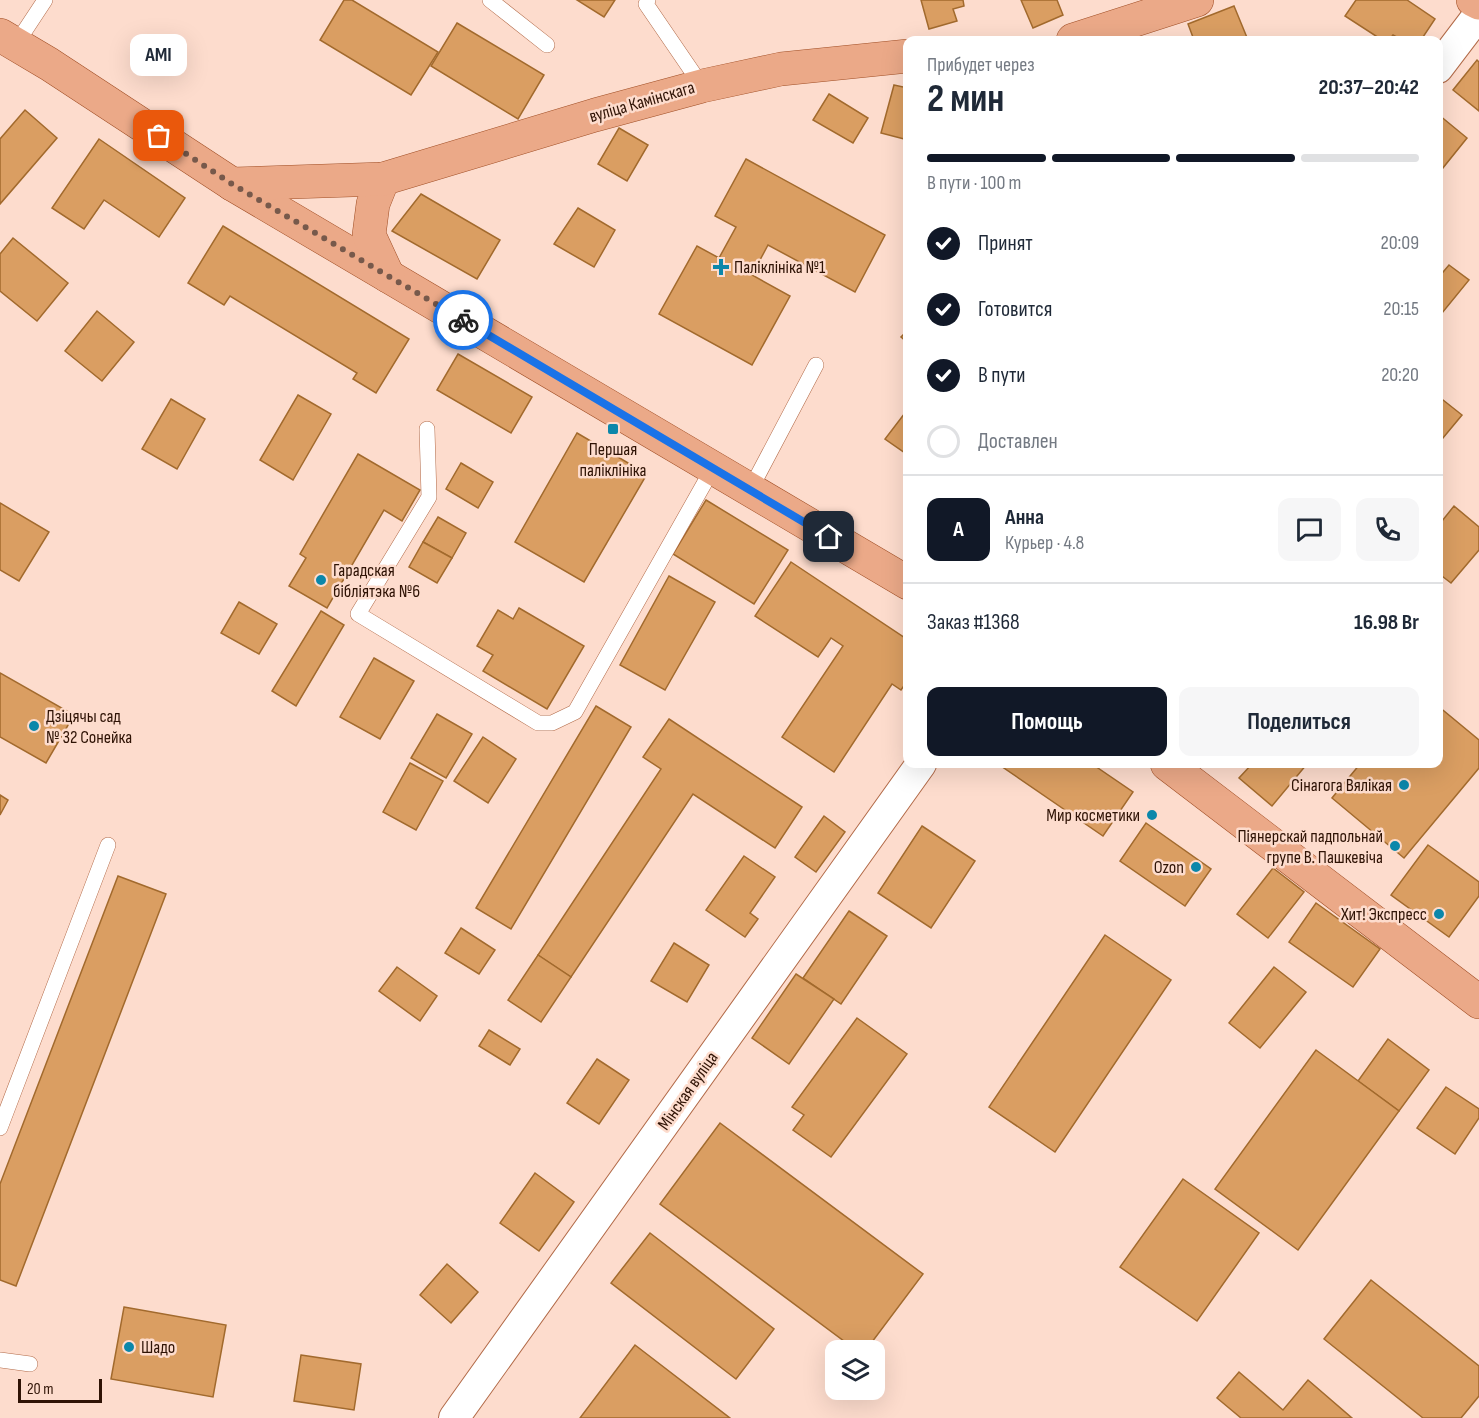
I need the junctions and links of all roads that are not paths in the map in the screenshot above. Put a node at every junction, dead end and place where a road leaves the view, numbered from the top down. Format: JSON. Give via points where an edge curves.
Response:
{"nodes":[{"id":1,"x":45,"y":0,"type":"edge"},
{"id":2,"x":489,"y":0,"type":"edge"},
{"id":3,"x":648,"y":0,"type":"edge"},
{"id":4,"x":1197,"y":0,"type":"edge"},
{"id":5,"x":1473,"y":0,"type":"edge"},
{"id":6,"x":1479,"y":3,"type":"edge"},
{"id":7,"x":1479,"y":14,"type":"edge"},
{"id":8,"x":1085,"y":36,"type":"edge"},
{"id":9,"x":8,"y":40,"type":"edge"},
{"id":10,"x":547,"y":45,"type":"dead end"},
{"id":11,"x":903,"y":57,"type":"edge"},
{"id":12,"x":1443,"y":61,"type":"edge"},
{"id":13,"x":702,"y":86,"type":"junction"},
{"id":14,"x":383,"y":179,"type":"junction"},
{"id":15,"x":232,"y":184,"type":"junction"},
{"id":16,"x":388,"y":276,"type":"junction"},
{"id":17,"x":816,"y":365,"type":"dead end"},
{"id":18,"x":427,"y":429,"type":"dead end"},
{"id":19,"x":713,"y":468,"type":"junction"},
{"id":20,"x":750,"y":490,"type":"junction"},
{"id":21,"x":903,"y":580,"type":"edge"},
{"id":22,"x":918,"y":768,"type":"edge"},
{"id":23,"x":1172,"y":768,"type":"edge"},
{"id":24,"x":108,"y":845,"type":"dead end"},
{"id":25,"x":1476,"y":993,"type":"edge"},
{"id":26,"x":0,"y":1128,"type":"edge"},
{"id":27,"x":0,"y":1360,"type":"edge"},
{"id":28,"x":30,"y":1364,"type":"dead end"},
{"id":29,"x":454,"y":1418,"type":"edge"}],
"edges":[{"from":1,"to":9,"type":"lane"},
{"from":2,"to":10,"type":"lane"},
{"from":3,"to":13,"type":"lane","via":[[646,4]]},
{"from":4,"to":8,"type":"main road"},
{"from":5,"to":6,"type":"main road"},
{"from":7,"to":12,"type":"street"},
{"from":9,"to":15,"type":"main road"},
{"from":11,"to":13,"type":"main road","name":"вуліца Камінскага","via":[[781,69]]},
{"from":13,"to":14,"type":"main road","name":"вуліца Камінскага"},
{"from":14,"to":15,"type":"main road","name":"вуліца Камінскага"},
{"from":14,"to":16,"type":"main road","via":[[373,204],[369,236]]},
{"from":15,"to":16,"type":"main road"},
{"from":16,"to":19,"type":"main road"},
{"from":17,"to":20,"type":"lane"},
{"from":18,"to":19,"type":"lane","via":[[429,497],[358,614],[538,723],[552,723],[575,712]]},
{"from":19,"to":20,"type":"main road"},
{"from":20,"to":21,"type":"main road"},
{"from":22,"to":29,"type":"street","name":"Мінская вуліца"},
{"from":23,"to":25,"type":"main road"},
{"from":24,"to":26,"type":"lane"},
{"from":27,"to":28,"type":"lane"}]}
